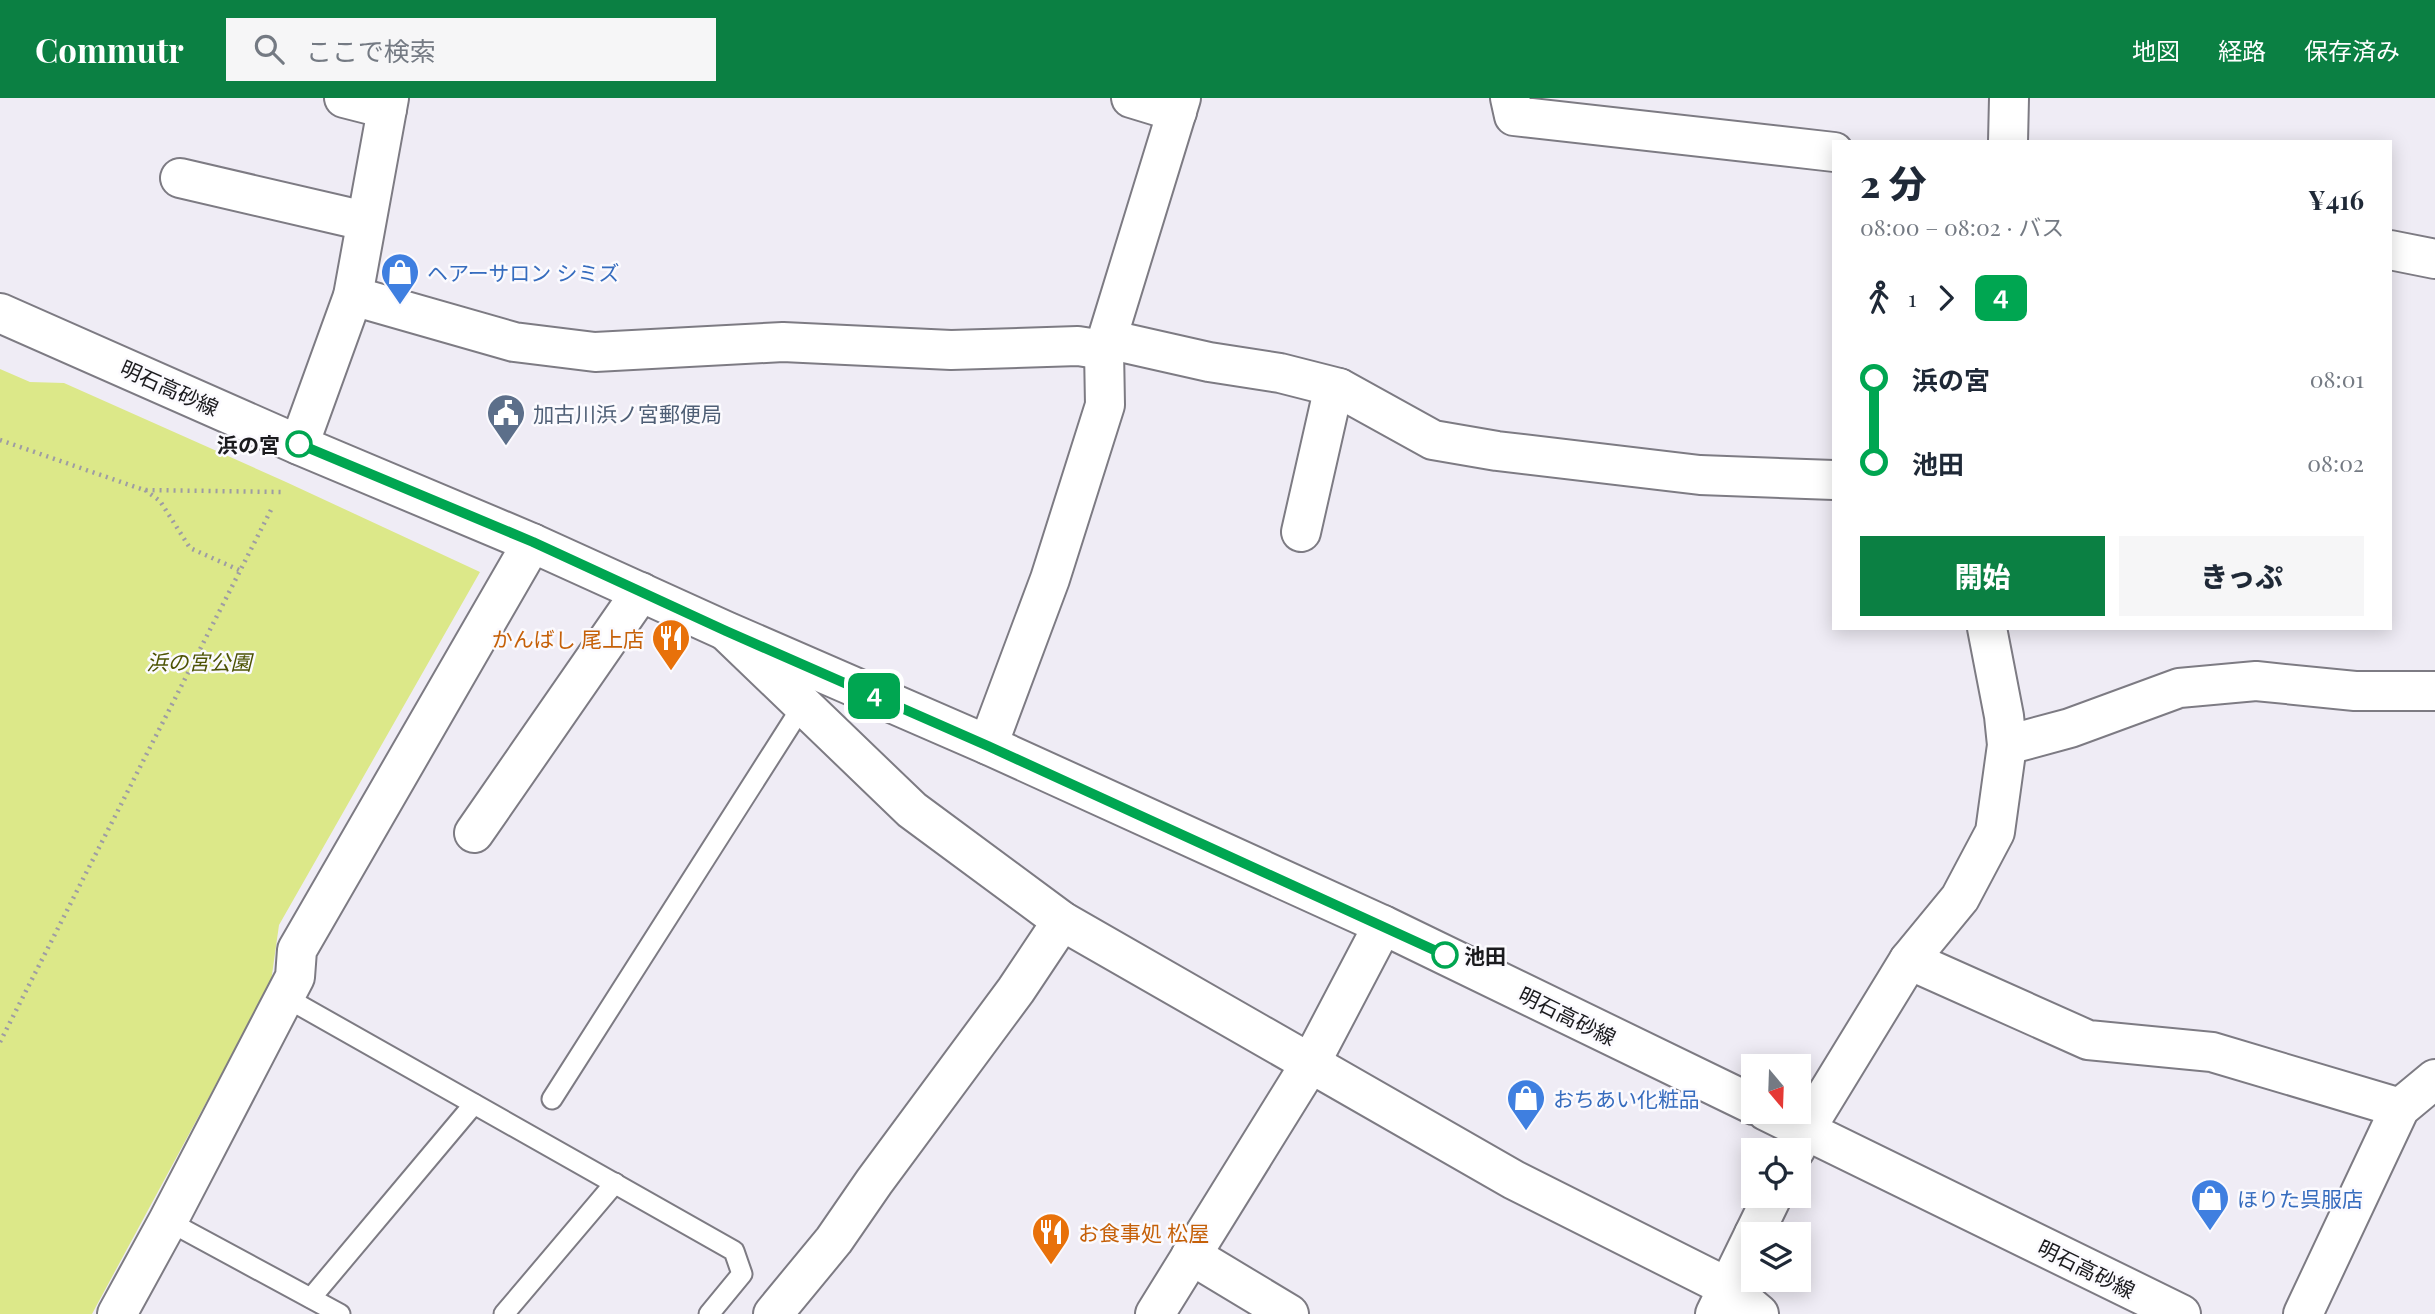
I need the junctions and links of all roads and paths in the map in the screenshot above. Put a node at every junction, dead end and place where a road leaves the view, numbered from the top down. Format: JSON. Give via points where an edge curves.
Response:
{"nodes":[{"id":1,"x":344,"y":98,"type":"edge"},
{"id":2,"x":1131,"y":98,"type":"edge"},
{"id":3,"x":1510,"y":98,"type":"edge"},
{"id":4,"x":2009,"y":98,"type":"edge"},
{"id":5,"x":388,"y":103,"type":"edge"},
{"id":6,"x":1179,"y":105,"type":"edge"},
{"id":7,"x":2008,"y":140,"type":"edge"},
{"id":8,"x":1832,"y":152,"type":"edge"},
{"id":9,"x":180,"y":178,"type":"dead end"},
{"id":10,"x":365,"y":221,"type":"junction"},
{"id":11,"x":2392,"y":250,"type":"edge"},
{"id":12,"x":2435,"y":259,"type":"edge"},
{"id":13,"x":353,"y":296,"type":"junction"},
{"id":14,"x":0,"y":313,"type":"edge"},
{"id":15,"x":1105,"y":344,"type":"junction"},
{"id":16,"x":1339,"y":388,"type":"junction"},
{"id":17,"x":0,"y":440,"type":"edge"},
{"id":18,"x":299,"y":444,"type":"junction"},
{"id":19,"x":1832,"y":480,"type":"edge"},
{"id":20,"x":144,"y":489,"type":"junction"},
{"id":21,"x":281,"y":492,"type":"dead end"},
{"id":22,"x":273,"y":506,"type":"dead end"},
{"id":23,"x":1301,"y":532,"type":"dead end"},
{"id":24,"x":533,"y":542,"type":"junction"},
{"id":25,"x":239,"y":570,"type":"junction"},
{"id":26,"x":641,"y":592,"type":"junction"},
{"id":27,"x":1987,"y":630,"type":"edge"},
{"id":28,"x":726,"y":631,"type":"junction"},
{"id":29,"x":2435,"y":691,"type":"edge"},
{"id":30,"x":803,"y":705,"type":"junction"},
{"id":31,"x":2007,"y":745,"type":"junction"},
{"id":32,"x":988,"y":746,"type":"junction"},
{"id":33,"x":474,"y":833,"type":"dead end"},
{"id":34,"x":1062,"y":921,"type":"junction"},
{"id":35,"x":1383,"y":925,"type":"junction"},
{"id":36,"x":1909,"y":960,"type":"junction"},
{"id":37,"x":285,"y":997,"type":"junction"},
{"id":38,"x":0,"y":1042,"type":"edge"},
{"id":39,"x":1310,"y":1064,"type":"junction"},
{"id":40,"x":2435,"y":1079,"type":"edge"},
{"id":41,"x":552,"y":1099,"type":"dead end"},
{"id":42,"x":1741,"y":1099,"type":"edge"},
{"id":43,"x":474,"y":1104,"type":"junction"},
{"id":44,"x":2400,"y":1108,"type":"junction"},
{"id":45,"x":1781,"y":1124,"type":"edge"},
{"id":46,"x":1798,"y":1138,"type":"edge"},
{"id":47,"x":1801,"y":1138,"type":"edge"},
{"id":48,"x":1811,"y":1145,"type":"edge"},
{"id":49,"x":615,"y":1183,"type":"junction"},
{"id":50,"x":168,"y":1221,"type":"junction"},
{"id":51,"x":1191,"y":1255,"type":"junction"},
{"id":52,"x":1741,"y":1260,"type":"edge"},
{"id":53,"x":312,"y":1298,"type":"junction"},
{"id":54,"x":1721,"y":1301,"type":"edge"},
{"id":55,"x":117,"y":1314,"type":"edge"},
{"id":56,"x":340,"y":1314,"type":"edge"},
{"id":57,"x":504,"y":1314,"type":"edge"},
{"id":58,"x":709,"y":1314,"type":"edge"},
{"id":59,"x":773,"y":1314,"type":"edge"},
{"id":60,"x":1155,"y":1314,"type":"edge"},
{"id":61,"x":1289,"y":1314,"type":"edge"},
{"id":62,"x":1759,"y":1314,"type":"edge"},
{"id":63,"x":2181,"y":1314,"type":"edge"},
{"id":64,"x":2303,"y":1314,"type":"edge"}],
"edges":[{"from":1,"to":5,"type":"street"},
{"from":2,"to":6,"type":"street"},
{"from":3,"to":8,"type":"street","via":[[1514,116]]},
{"from":4,"to":7,"type":"street"},
{"from":5,"to":10,"type":"street"},
{"from":6,"to":15,"type":"street"},
{"from":9,"to":10,"type":"street"},
{"from":10,"to":13,"type":"street"},
{"from":11,"to":12,"type":"street"},
{"from":13,"to":15,"type":"street","via":[[514,342],[595,352],[783,342],[951,350]]},
{"from":13,"to":18,"type":"street"},
{"from":14,"to":18,"type":"street","name":"明石高砂線"},
{"from":15,"to":16,"type":"street","via":[[1280,373]]},
{"from":15,"to":32,"type":"street","via":[[1105,405],[1049,579]]},
{"from":16,"to":19,"type":"street","via":[[1433,440],[1700,475]]},
{"from":16,"to":23,"type":"street","via":[[1330,404]]},
{"from":17,"to":20,"type":"path"},
{"from":18,"to":24,"type":"street","name":"明石高砂線"},
{"from":20,"to":21,"type":"path"},
{"from":20,"to":25,"type":"path","via":[[160,501],[190,548]]},
{"from":22,"to":25,"type":"path"},
{"from":24,"to":26,"type":"street","name":"明石高砂線"},
{"from":24,"to":37,"type":"street","via":[[297,950],[295,977]]},
{"from":25,"to":38,"type":"path"},
{"from":26,"to":28,"type":"street","name":"明石高砂線"},
{"from":26,"to":33,"type":"street"},
{"from":27,"to":31,"type":"street"},
{"from":28,"to":30,"type":"street"},
{"from":28,"to":32,"type":"street","name":"明石高砂線"},
{"from":29,"to":31,"type":"street","via":[[2355,691],[2256,681],[2179,688],[2070,728]]},
{"from":30,"to":34,"type":"street","via":[[912,810]]},
{"from":30,"to":41,"type":"lane"},
{"from":31,"to":36,"type":"street","via":[[1995,832],[1960,898]]},
{"from":32,"to":35,"type":"street","name":"明石高砂線"},
{"from":34,"to":39,"type":"street"},
{"from":34,"to":59,"type":"street","via":[[834,1240]]},
{"from":35,"to":39,"type":"street"},
{"from":35,"to":42,"type":"street","name":"明石高砂線"},
{"from":36,"to":44,"type":"street","via":[[2088,1040],[2212,1052]]},
{"from":36,"to":47,"type":"street"},
{"from":37,"to":43,"type":"lane"},
{"from":37,"to":50,"type":"street"},
{"from":39,"to":51,"type":"street"},
{"from":39,"to":54,"type":"street"},
{"from":40,"to":44,"type":"street"},
{"from":43,"to":49,"type":"lane"},
{"from":43,"to":53,"type":"lane"},
{"from":44,"to":64,"type":"street"},
{"from":45,"to":46,"type":"street","name":"明石高砂線"},
{"from":48,"to":63,"type":"street","name":"明石高砂線"},
{"from":49,"to":57,"type":"lane"},
{"from":49,"to":58,"type":"lane","via":[[734,1251],[742,1274]]},
{"from":50,"to":53,"type":"lane"},
{"from":50,"to":55,"type":"street"},
{"from":51,"to":60,"type":"street"},
{"from":51,"to":61,"type":"street"},
{"from":52,"to":54,"type":"street"},
{"from":53,"to":56,"type":"lane"},
{"from":54,"to":62,"type":"street"}]}
